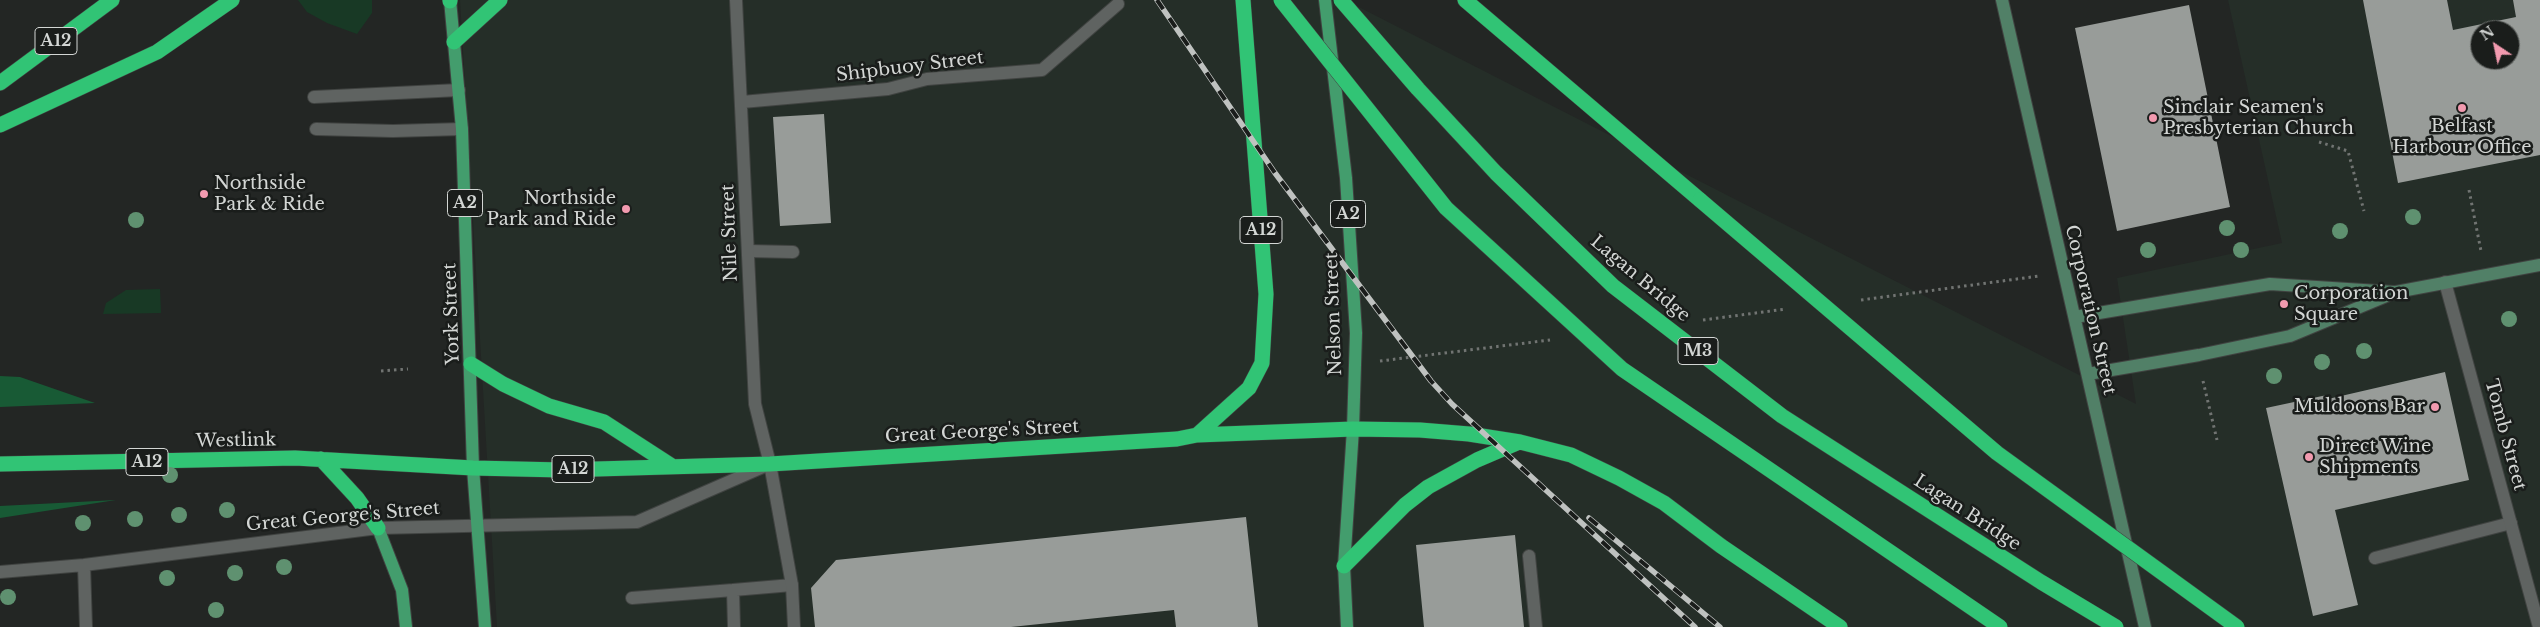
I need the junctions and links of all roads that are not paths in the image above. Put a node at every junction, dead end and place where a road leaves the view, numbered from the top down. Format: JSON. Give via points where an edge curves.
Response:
{"nodes":[{"id":1,"x":112,"y":0,"type":"edge"},
{"id":2,"x":232,"y":0,"type":"edge"},
{"id":3,"x":450,"y":0,"type":"edge"},
{"id":4,"x":510,"y":0,"type":"edge"},
{"id":5,"x":736,"y":0,"type":"edge"},
{"id":6,"x":1243,"y":0,"type":"edge"},
{"id":7,"x":1281,"y":0,"type":"edge"},
{"id":8,"x":1325,"y":0,"type":"edge"},
{"id":9,"x":1341,"y":0,"type":"edge"},
{"id":10,"x":1466,"y":0,"type":"edge"},
{"id":11,"x":2002,"y":0,"type":"edge"},
{"id":12,"x":497,"y":3,"type":"edge"},
{"id":13,"x":1118,"y":4,"type":"dead end"},
{"id":14,"x":454,"y":42,"type":"junction"},
{"id":15,"x":0,"y":83,"type":"edge"},
{"id":16,"x":458,"y":90,"type":"junction"},
{"id":17,"x":314,"y":97,"type":"dead end"},
{"id":18,"x":742,"y":102,"type":"junction"},
{"id":19,"x":0,"y":125,"type":"edge"},
{"id":20,"x":462,"y":128,"type":"junction"},
{"id":21,"x":316,"y":129,"type":"dead end"},
{"id":22,"x":748,"y":251,"type":"junction"},
{"id":23,"x":794,"y":252,"type":"dead end"},
{"id":24,"x":2540,"y":264,"type":"edge"},
{"id":25,"x":2445,"y":282,"type":"junction"},
{"id":26,"x":2396,"y":292,"type":"junction"},
{"id":27,"x":2074,"y":317,"type":"junction"},
{"id":28,"x":471,"y":364,"type":"junction"},
{"id":29,"x":2088,"y":374,"type":"junction"},
{"id":30,"x":1353,"y":429,"type":"junction"},
{"id":31,"x":1197,"y":435,"type":"junction"},
{"id":32,"x":1520,"y":442,"type":"junction"},
{"id":33,"x":321,"y":459,"type":"junction"},
{"id":34,"x":0,"y":464,"type":"edge"},
{"id":35,"x":770,"y":464,"type":"junction"},
{"id":36,"x":672,"y":466,"type":"junction"},
{"id":37,"x":473,"y":468,"type":"junction"},
{"id":38,"x":2510,"y":523,"type":"junction"},
{"id":39,"x":477,"y":524,"type":"junction"},
{"id":40,"x":378,"y":528,"type":"junction"},
{"id":41,"x":1529,"y":556,"type":"dead end"},
{"id":42,"x":2375,"y":558,"type":"dead end"},
{"id":43,"x":84,"y":565,"type":"junction"},
{"id":44,"x":1344,"y":566,"type":"junction"},
{"id":45,"x":0,"y":572,"type":"edge"},
{"id":46,"x":792,"y":585,"type":"junction"},
{"id":47,"x":733,"y":590,"type":"junction"},
{"id":48,"x":632,"y":598,"type":"dead end"},
{"id":49,"x":86,"y":627,"type":"edge"},
{"id":50,"x":406,"y":627,"type":"edge"},
{"id":51,"x":485,"y":627,"type":"edge"},
{"id":52,"x":734,"y":627,"type":"edge"},
{"id":53,"x":794,"y":627,"type":"edge"},
{"id":54,"x":1346,"y":627,"type":"edge"},
{"id":55,"x":1536,"y":627,"type":"edge"},
{"id":56,"x":1840,"y":627,"type":"edge"},
{"id":57,"x":2000,"y":627,"type":"edge"},
{"id":58,"x":2116,"y":627,"type":"edge"},
{"id":59,"x":2146,"y":627,"type":"edge"},
{"id":60,"x":2237,"y":627,"type":"edge"},
{"id":61,"x":2539,"y":627,"type":"edge"}],
"edges":[{"from":1,"to":15,"type":"highway","number":"A12"},
{"from":2,"to":19,"type":"highway","via":[[157,52]]},
{"from":3,"to":14,"type":"main road","name":"York Street","number":"A2"},
{"from":4,"to":12,"type":"street"},
{"from":5,"to":18,"type":"street","name":"Nile Street"},
{"from":6,"to":31,"type":"highway","number":"A12","via":[[1266,294],[1262,363],[1249,388]]},
{"from":7,"to":57,"type":"highway","bridge":true,"via":[[1446,208],[1622,369]]},
{"from":8,"to":30,"type":"main road","name":"Nelson Street","number":"A2","via":[[1346,178],[1356,333]]},
{"from":9,"to":58,"type":"highway","name":"Lagan Bridge","number":"M3","bridge":true,"via":[[1496,173],[1613,286],[1782,416]]},
{"from":10,"to":60,"type":"highway","bridge":true,"via":[[1997,453]]},
{"from":11,"to":27,"type":"street","name":"Corporation Street"},
{"from":12,"to":14,"type":"highway"},
{"from":13,"to":18,"type":"street","name":"Shipbuoy Street","via":[[1042,70],[927,79],[888,90]]},
{"from":14,"to":16,"type":"main road","name":"York Street","number":"A2"},
{"from":16,"to":17,"type":"street"},
{"from":16,"to":20,"type":"main road","name":"York Street","number":"A2"},
{"from":18,"to":22,"type":"street","name":"Nile Street"},
{"from":20,"to":21,"type":"street","via":[[392,131]]},
{"from":20,"to":28,"type":"main road","name":"York Street","number":"A2"},
{"from":22,"to":23,"type":"street"},
{"from":22,"to":35,"type":"street","name":"Nile Street","via":[[755,404]]},
{"from":24,"to":25,"type":"street"},
{"from":25,"to":26,"type":"street"},
{"from":25,"to":38,"type":"street","name":"Tomb Street"},
{"from":26,"to":27,"type":"street","via":[[2270,284]]},
{"from":26,"to":29,"type":"street","via":[[2290,336],[2198,356]]},
{"from":27,"to":29,"type":"street","name":"Corporation Street"},
{"from":28,"to":36,"type":"highway","via":[[549,406],[604,422]]},
{"from":28,"to":37,"type":"main road","name":"York Street","number":"A2"},
{"from":29,"to":59,"type":"street","name":"Corporation Street"},
{"from":30,"to":31,"type":"highway","number":"A12"},
{"from":30,"to":32,"type":"highway","via":[[1420,430]]},
{"from":30,"to":44,"type":"main road","name":"Nelson Street","number":"A2"},
{"from":31,"to":35,"type":"highway","name":"Great George's Street","number":"A12","via":[[1176,439]]},
{"from":32,"to":44,"type":"highway","via":[[1477,460],[1428,487],[1405,505]]},
{"from":32,"to":56,"type":"highway","via":[[1571,456],[1664,503]]},
{"from":33,"to":34,"type":"highway","name":"Westlink","number":"A12"},
{"from":33,"to":37,"type":"highway","name":"Westlink","number":"A12"},
{"from":33,"to":40,"type":"highway","via":[[357,498]]},
{"from":35,"to":36,"type":"highway","name":"Great George's Street","number":"A12"},
{"from":35,"to":39,"type":"street","name":"Great George's Street","via":[[637,522]]},
{"from":35,"to":46,"type":"street","name":"Nile Street"},
{"from":36,"to":37,"type":"highway","name":"Great George's Street","number":"A12","via":[[562,470]]},
{"from":37,"to":39,"type":"main road","name":"York Street","number":"A2"},
{"from":38,"to":42,"type":"street"},
{"from":38,"to":61,"type":"street","name":"Tomb Street"},
{"from":39,"to":40,"type":"street","name":"Great George's Street"},
{"from":39,"to":51,"type":"main road","name":"York Street","number":"A2"},
{"from":40,"to":43,"type":"street","name":"Great George's Street"},
{"from":40,"to":50,"type":"main road","via":[[402,590]]},
{"from":41,"to":55,"type":"street"},
{"from":43,"to":45,"type":"street","name":"Great George's Street"},
{"from":43,"to":49,"type":"street"},
{"from":44,"to":54,"type":"main road","name":"Nelson Street","number":"A2"},
{"from":46,"to":47,"type":"street"},
{"from":46,"to":53,"type":"street","name":"Nile Street"},
{"from":47,"to":48,"type":"street"},
{"from":47,"to":52,"type":"street"}]}
